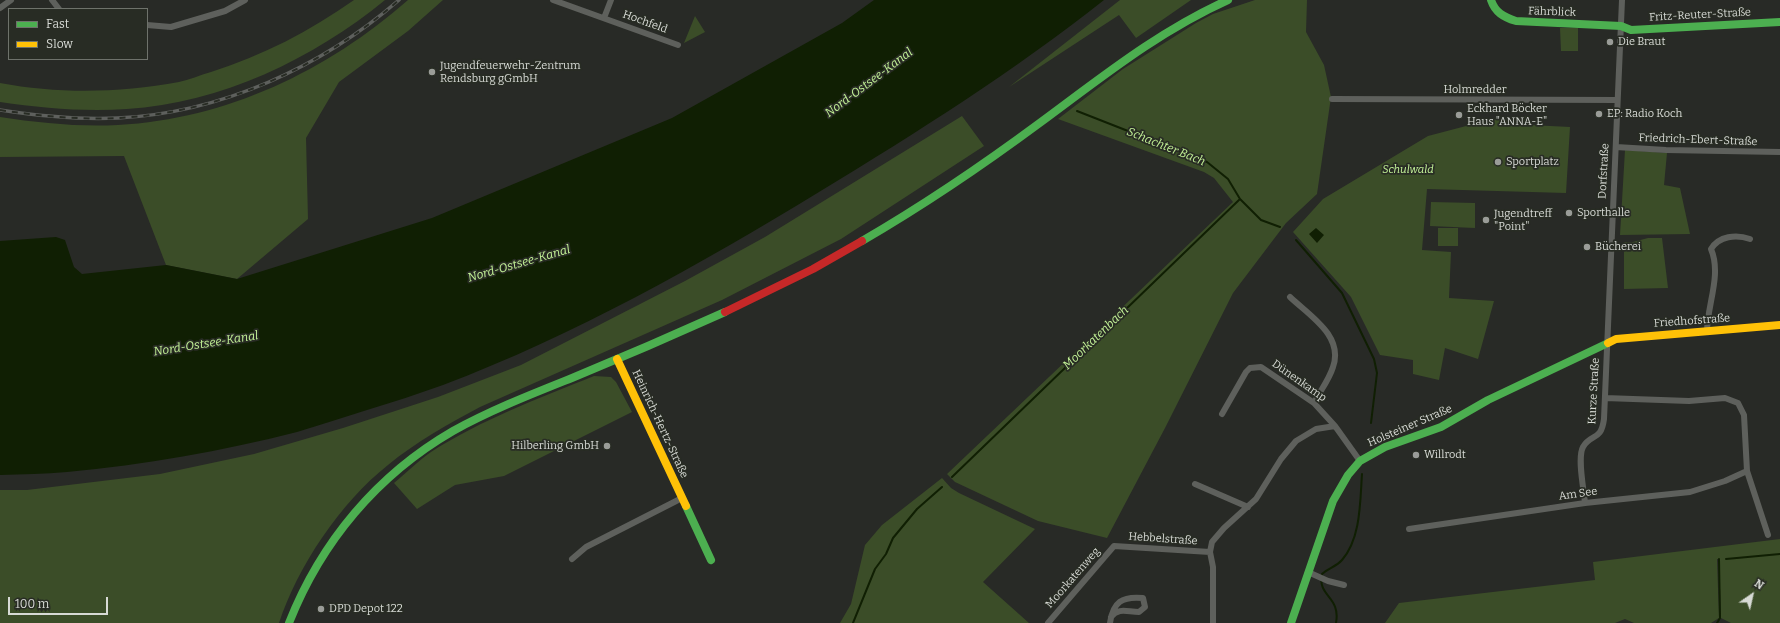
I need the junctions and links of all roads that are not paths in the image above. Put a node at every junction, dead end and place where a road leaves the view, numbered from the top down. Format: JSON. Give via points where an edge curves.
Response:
{"nodes":[{"id":1,"x":11,"y":0,"type":"edge"},
{"id":2,"x":52,"y":0,"type":"edge"},
{"id":3,"x":245,"y":0,"type":"edge"},
{"id":4,"x":553,"y":0,"type":"edge"},
{"id":5,"x":611,"y":0,"type":"edge"},
{"id":6,"x":1228,"y":0,"type":"edge"},
{"id":7,"x":1491,"y":0,"type":"edge"},
{"id":8,"x":1622,"y":0,"type":"edge"},
{"id":9,"x":0,"y":8,"type":"edge"},
{"id":10,"x":59,"y":8,"type":"edge"},
{"id":11,"x":604,"y":18,"type":"junction"},
{"id":12,"x":1780,"y":22,"type":"edge"},
{"id":13,"x":148,"y":25,"type":"edge"},
{"id":14,"x":1621,"y":26,"type":"junction"},
{"id":15,"x":678,"y":45,"type":"dead end"},
{"id":16,"x":1332,"y":99,"type":"dead end"},
{"id":17,"x":1617,"y":100,"type":"junction"},
{"id":18,"x":1616,"y":147,"type":"junction"},
{"id":19,"x":1780,"y":152,"type":"edge"},
{"id":20,"x":1750,"y":239,"type":"dead end"},
{"id":21,"x":1290,"y":297,"type":"dead end"},
{"id":22,"x":1780,"y":325,"type":"edge"},
{"id":23,"x":1707,"y":332,"type":"junction"},
{"id":24,"x":1607,"y":343,"type":"junction"},
{"id":25,"x":617,"y":359,"type":"junction"},
{"id":26,"x":1605,"y":398,"type":"junction"},
{"id":27,"x":1314,"y":403,"type":"junction"},
{"id":28,"x":1222,"y":414,"type":"dead end"},
{"id":29,"x":1335,"y":426,"type":"junction"},
{"id":30,"x":1360,"y":461,"type":"junction"},
{"id":31,"x":1747,"y":471,"type":"junction"},
{"id":32,"x":1196,"y":484,"type":"dead end"},
{"id":33,"x":682,"y":498,"type":"junction"},
{"id":34,"x":1585,"y":503,"type":"junction"},
{"id":35,"x":1248,"y":507,"type":"junction"},
{"id":36,"x":1409,"y":529,"type":"dead end"},
{"id":37,"x":1768,"y":535,"type":"dead end"},
{"id":38,"x":1114,"y":546,"type":"joint"},
{"id":39,"x":1210,"y":552,"type":"junction"},
{"id":40,"x":572,"y":559,"type":"dead end"},
{"id":41,"x":711,"y":560,"type":"dead end"},
{"id":42,"x":1308,"y":572,"type":"junction"},
{"id":43,"x":1344,"y":585,"type":"dead end"},
{"id":44,"x":1110,"y":620,"type":"edge"},
{"id":45,"x":289,"y":623,"type":"edge"},
{"id":46,"x":1048,"y":623,"type":"edge"},
{"id":47,"x":1213,"y":623,"type":"edge"},
{"id":48,"x":1291,"y":623,"type":"edge"}],
"edges":[{"from":1,"to":9,"type":"street"},
{"from":2,"to":10,"type":"street"},
{"from":3,"to":13,"type":"street","via":[[225,11],[171,27]]},
{"from":4,"to":11,"type":"street","name":"Hochfeld"},
{"from":5,"to":11,"type":"street","name":"Hochfeld"},
{"from":6,"to":25,"type":"street","via":[[1181,22],[1144,45],[1004,149],[866,239],[779,286]]},
{"from":7,"to":14,"type":"street","name":"Fährblick","via":[[1496,11],[1513,21]]},
{"from":8,"to":14,"type":"street","name":"Dorfstraße"},
{"from":11,"to":15,"type":"street","name":"Hochfeld"},
{"from":12,"to":14,"type":"street","name":"Fritz-Reuter-Straße","via":[[1631,30]]},
{"from":14,"to":17,"type":"street","name":"Dorfstraße"},
{"from":16,"to":17,"type":"street","name":"Holmredder"},
{"from":17,"to":18,"type":"street","name":"Dorfstraße"},
{"from":18,"to":19,"type":"street","name":"Friedrich-Ebert-Straße"},
{"from":18,"to":24,"type":"street","name":"Dorfstraße"},
{"from":20,"to":23,"type":"street","via":[[1733,237],[1718,240],[1710,248],[1715,259]]},
{"from":21,"to":27,"type":"street","via":[[1328,333],[1335,345],[1332,369]]},
{"from":22,"to":23,"type":"street","name":"Friedhofstraße"},
{"from":23,"to":24,"type":"street","name":"Friedhofstraße","via":[[1631,337]]},
{"from":24,"to":26,"type":"street","name":"Kurze Straße"},
{"from":24,"to":30,"type":"street","name":"Holsteiner Straße","via":[[1488,400],[1441,427],[1385,447]]},
{"from":25,"to":33,"type":"street","name":"Heinrich-Hertz-Straße"},
{"from":25,"to":45,"type":"street","via":[[480,417],[418,454],[394,473],[358,506],[334,538],[303,589]]},
{"from":26,"to":31,"type":"street","via":[[1667,401],[1718,398],[1732,400],[1741,407],[1744,415]]},
{"from":26,"to":34,"type":"street","name":"Kurze Straße","via":[[1603,428],[1600,434],[1585,444],[1581,455]]},
{"from":27,"to":28,"type":"street","name":"Dünenkamp","via":[[1266,370],[1256,367],[1246,372]]},
{"from":27,"to":29,"type":"street","name":"Dünenkamp"},
{"from":29,"to":30,"type":"street","name":"Dünenkamp"},
{"from":29,"to":35,"type":"street","via":[[1316,429],[1296,441]]},
{"from":30,"to":42,"type":"street","name":"Holsteiner Straße","via":[[1340,486]]},
{"from":31,"to":34,"type":"street","name":"Am See","via":[[1690,492]]},
{"from":31,"to":37,"type":"street"},
{"from":32,"to":35,"type":"street"},
{"from":33,"to":40,"type":"street","via":[[586,547]]},
{"from":33,"to":41,"type":"street","name":"Heinrich-Hertz-Straße"},
{"from":34,"to":36,"type":"street","name":"Am See"},
{"from":35,"to":39,"type":"street","via":[[1218,534],[1212,542]]},
{"from":38,"to":39,"type":"street","name":"Hebbelstraße"},
{"from":38,"to":46,"type":"street","name":"Moorkatenweg"},
{"from":39,"to":47,"type":"street","via":[[1213,567]]},
{"from":42,"to":43,"type":"street"},
{"from":42,"to":48,"type":"street","name":"Holsteiner Straße"},
{"from":44,"to":44,"type":"street","via":[[1115,612],[1122,609],[1139,612],[1145,607],[1143,598],[1131,597],[1122,600],[1111,613]]}]}
